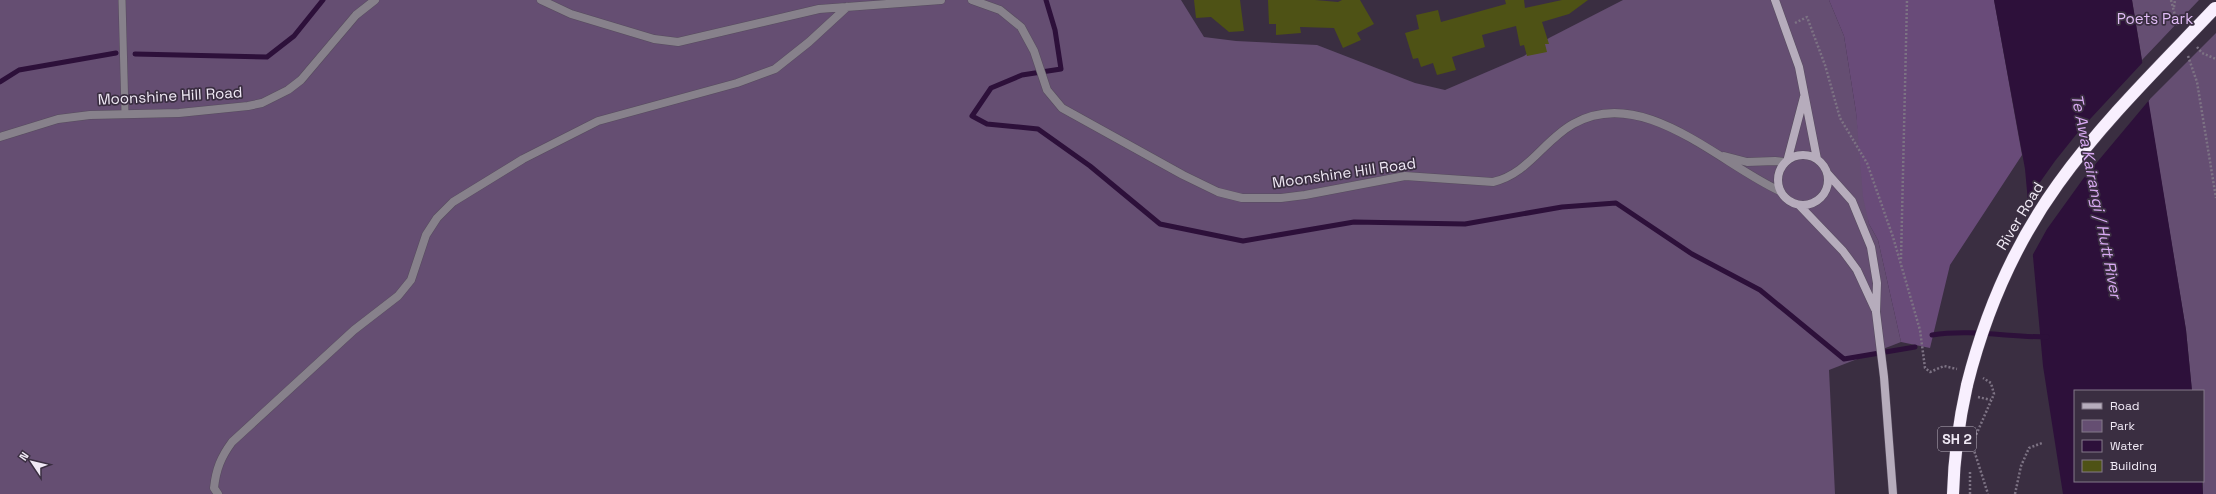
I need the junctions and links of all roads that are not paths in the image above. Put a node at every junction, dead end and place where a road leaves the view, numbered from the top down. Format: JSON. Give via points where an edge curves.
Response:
{"nodes":[{"id":1,"x":122,"y":0,"type":"edge"},
{"id":2,"x":375,"y":0,"type":"edge"},
{"id":3,"x":541,"y":0,"type":"edge"},
{"id":4,"x":941,"y":0,"type":"edge"},
{"id":5,"x":972,"y":0,"type":"edge"},
{"id":6,"x":1775,"y":0,"type":"edge"},
{"id":7,"x":847,"y":7,"type":"junction"},
{"id":8,"x":2215,"y":7,"type":"edge"},
{"id":9,"x":1804,"y":96,"type":"junction"},
{"id":10,"x":125,"y":113,"type":"junction"},
{"id":11,"x":0,"y":137,"type":"edge"},
{"id":12,"x":1721,"y":155,"type":"junction"},
{"id":13,"x":1817,"y":159,"type":"junction"},
{"id":14,"x":1786,"y":160,"type":"junction"},
{"id":15,"x":1827,"y":173,"type":"junction"},
{"id":16,"x":1780,"y":191,"type":"junction"},
{"id":17,"x":1800,"y":206,"type":"junction"},
{"id":18,"x":1876,"y":312,"type":"junction"},
{"id":19,"x":218,"y":494,"type":"edge"},
{"id":20,"x":1892,"y":494,"type":"edge"},
{"id":21,"x":1953,"y":494,"type":"edge"}],
"edges":[{"from":1,"to":10,"type":"lane"},
{"from":2,"to":10,"type":"street","name":"Moonshine Hill Road","via":[[356,15],[301,80],[276,98],[248,106],[178,113]]},
{"from":3,"to":7,"type":"street","via":[[577,16],[654,39],[678,42],[820,9]]},
{"from":4,"to":7,"type":"street"},
{"from":5,"to":12,"type":"street","name":"Moonshine Hill Road","via":[[1000,10],[1015,21],[1030,42],[1044,85],[1056,103],[1070,114],[1183,175],[1218,192],[1242,198],[1305,195],[1405,176],[1482,182],[1499,180],[1515,174],[1574,123],[1597,114],[1612,112],[1644,117]]},
{"from":6,"to":9,"type":"street","via":[[1798,67]]},
{"from":7,"to":19,"type":"street","via":[[775,69],[737,83],[598,121],[523,159],[453,202],[436,218],[426,235],[410,280],[398,296],[354,330],[232,442],[216,471],[214,488]]},
{"from":8,"to":21,"type":"highway","name":"River Road","number":"SH 2","bridge":true,"via":[[2103,128],[2058,184],[2024,237],[1997,291],[1975,353],[1959,419]]},
{"from":9,"to":13,"type":"street"},
{"from":9,"to":14,"type":"street"},
{"from":10,"to":11,"type":"street","name":"Moonshine Hill Road","via":[[58,119]]},
{"from":12,"to":14,"type":"street","name":"Moonshine Hill Road","via":[[1747,162]]},
{"from":12,"to":16,"type":"street","name":"Moonshine Hill Road","via":[[1741,171]]},
{"from":13,"to":14,"type":"street","via":[[1803,155]]},
{"from":13,"to":15,"type":"street"},
{"from":14,"to":16,"type":"street","via":[[1777,176]]},
{"from":15,"to":17,"type":"street","via":[[1826,189],[1822,196],[1816,202]]},
{"from":15,"to":18,"type":"street","via":[[1852,201],[1866,230],[1875,265]]},
{"from":16,"to":17,"type":"street","via":[[1792,203]]},
{"from":17,"to":18,"type":"street","via":[[1843,251],[1857,270]]},
{"from":18,"to":20,"type":"street","via":[[1884,377]]}]}
